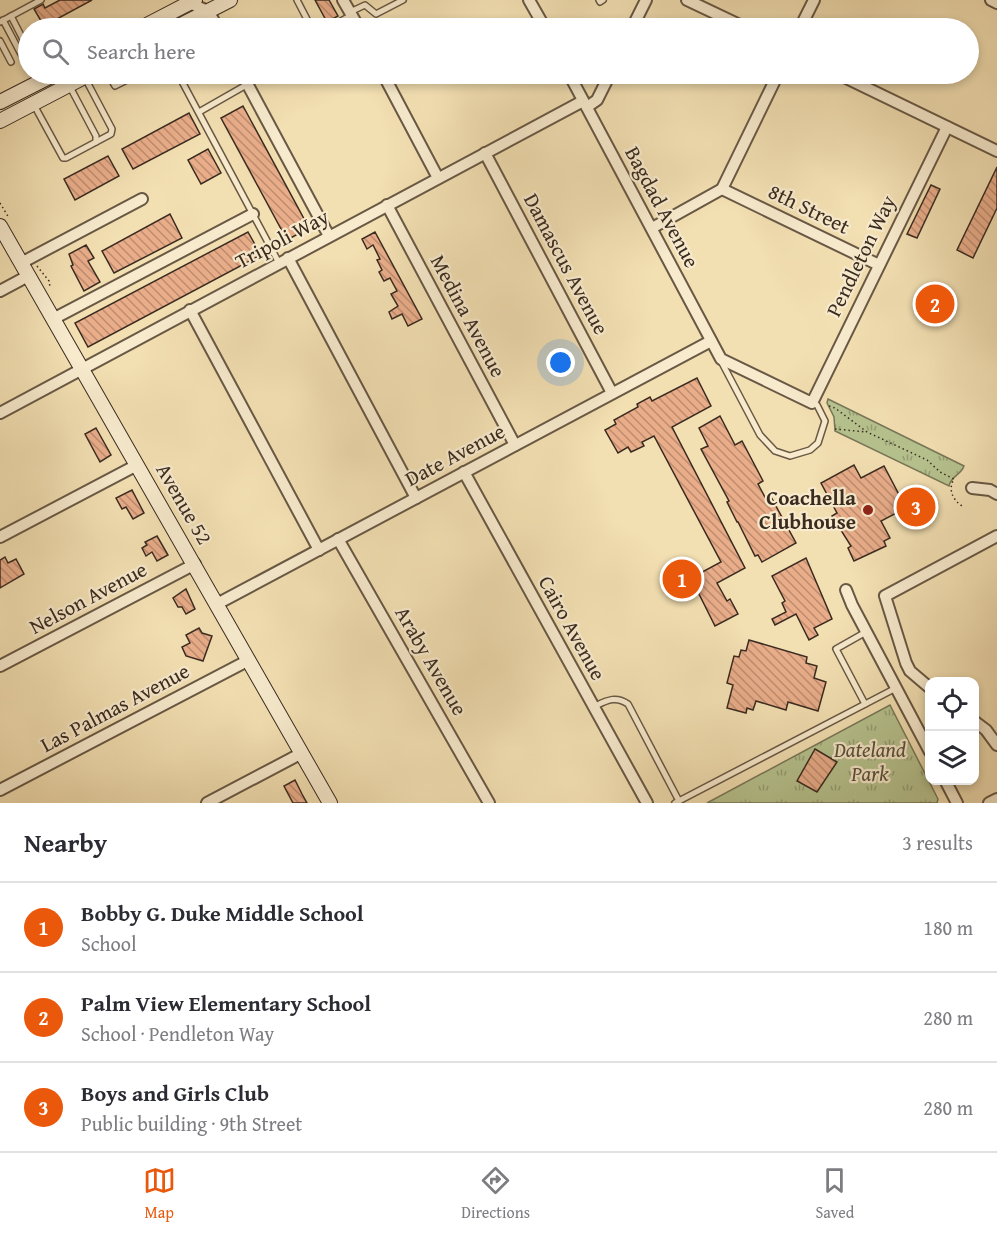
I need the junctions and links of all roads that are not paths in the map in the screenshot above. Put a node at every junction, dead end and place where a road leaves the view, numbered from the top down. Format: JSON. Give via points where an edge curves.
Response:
{"nodes":[{"id":1,"x":41,"y":0,"type":"edge"},
{"id":2,"x":230,"y":0,"type":"edge"},
{"id":3,"x":297,"y":0,"type":"edge"},
{"id":4,"x":344,"y":0,"type":"edge"},
{"id":5,"x":403,"y":0,"type":"edge"},
{"id":6,"x":530,"y":0,"type":"edge"},
{"id":7,"x":646,"y":0,"type":"edge"},
{"id":8,"x":687,"y":0,"type":"edge"},
{"id":9,"x":814,"y":0,"type":"edge"},
{"id":10,"x":991,"y":0,"type":"edge"},
{"id":11,"x":191,"y":1,"type":"edge"},
{"id":12,"x":997,"y":3,"type":"edge"},
{"id":13,"x":208,"y":11,"type":"junction"},
{"id":14,"x":351,"y":14,"type":"junction"},
{"id":15,"x":11,"y":16,"type":"junction"},
{"id":16,"x":160,"y":18,"type":"edge"},
{"id":17,"x":194,"y":18,"type":"edge"},
{"id":18,"x":212,"y":18,"type":"edge"},
{"id":19,"x":306,"y":18,"type":"edge"},
{"id":20,"x":344,"y":18,"type":"edge"},
{"id":21,"x":353,"y":18,"type":"edge"},
{"id":22,"x":540,"y":18,"type":"edge"},
{"id":23,"x":637,"y":18,"type":"edge"},
{"id":24,"x":725,"y":18,"type":"edge"},
{"id":25,"x":805,"y":18,"type":"edge"},
{"id":26,"x":1,"y":21,"type":"edge"},
{"id":27,"x":18,"y":30,"type":"edge"},
{"id":28,"x":0,"y":41,"type":"edge"},
{"id":29,"x":18,"y":49,"type":"edge"},
{"id":30,"x":11,"y":62,"type":"dead end"},
{"id":31,"x":35,"y":84,"type":"edge"},
{"id":32,"x":91,"y":84,"type":"edge"},
{"id":33,"x":184,"y":84,"type":"edge"},
{"id":34,"x":236,"y":84,"type":"edge"},
{"id":35,"x":249,"y":84,"type":"edge"},
{"id":36,"x":387,"y":84,"type":"edge"},
{"id":37,"x":574,"y":84,"type":"edge"},
{"id":38,"x":604,"y":84,"type":"edge"},
{"id":39,"x":773,"y":84,"type":"edge"},
{"id":40,"x":859,"y":84,"type":"edge"},
{"id":41,"x":69,"y":85,"type":"joint"},
{"id":42,"x":0,"y":102,"type":"edge"},
{"id":43,"x":33,"y":103,"type":"junction"},
{"id":44,"x":585,"y":104,"type":"junction"},
{"id":45,"x":199,"y":112,"type":"junction"},
{"id":46,"x":0,"y":121,"type":"edge"},
{"id":47,"x":947,"y":127,"type":"junction"},
{"id":48,"x":96,"y":142,"type":"junction"},
{"id":49,"x":997,"y":151,"type":"edge"},
{"id":50,"x":485,"y":153,"type":"junction"},
{"id":51,"x":438,"y":178,"type":"junction"},
{"id":52,"x":722,"y":189,"type":"junction"},
{"id":53,"x":142,"y":199,"type":"dead end"},
{"id":54,"x":387,"y":205,"type":"junction"},
{"id":55,"x":253,"y":214,"type":"junction"},
{"id":56,"x":0,"y":226,"type":"edge"},
{"id":57,"x":652,"y":228,"type":"junction"},
{"id":58,"x":329,"y":236,"type":"junction"},
{"id":59,"x":283,"y":260,"type":"junction"},
{"id":60,"x":21,"y":263,"type":"junction"},
{"id":61,"x":879,"y":265,"type":"junction"},
{"id":62,"x":28,"y":276,"type":"junction"},
{"id":63,"x":0,"y":291,"type":"edge"},
{"id":64,"x":190,"y":310,"type":"junction"},
{"id":65,"x":53,"y":319,"type":"junction"},
{"id":66,"x":711,"y":341,"type":"junction"},
{"id":67,"x":721,"y":359,"type":"junction"},
{"id":68,"x":82,"y":369,"type":"junction"},
{"id":69,"x":612,"y":393,"type":"junction"},
{"id":70,"x":812,"y":403,"type":"junction"},
{"id":71,"x":0,"y":412,"type":"edge"},
{"id":72,"x":515,"y":445,"type":"junction"},
{"id":73,"x":138,"y":465,"type":"junction"},
{"id":74,"x":464,"y":472,"type":"junction"},
{"id":75,"x":972,"y":488,"type":"dead end"},
{"id":76,"x":997,"y":494,"type":"edge"},
{"id":77,"x":416,"y":498,"type":"junction"},
{"id":78,"x":997,"y":536,"type":"edge"},
{"id":79,"x":0,"y":537,"type":"edge"},
{"id":80,"x":338,"y":539,"type":"junction"},
{"id":81,"x":319,"y":550,"type":"junction"},
{"id":82,"x":195,"y":564,"type":"junction"},
{"id":83,"x":846,"y":590,"type":"dead end"},
{"id":84,"x":217,"y":604,"type":"junction"},
{"id":85,"x":866,"y":632,"type":"junction"},
{"id":86,"x":249,"y":660,"type":"junction"},
{"id":87,"x":0,"y":666,"type":"edge"},
{"id":88,"x":925,"y":683,"type":"edge"},
{"id":89,"x":896,"y":688,"type":"junction"},
{"id":90,"x":865,"y":704,"type":"junction"},
{"id":91,"x":593,"y":707,"type":"junction"},
{"id":92,"x":979,"y":724,"type":"edge"},
{"id":93,"x":925,"y":743,"type":"edge"},
{"id":94,"x":997,"y":745,"type":"edge"},
{"id":95,"x":302,"y":753,"type":"junction"},
{"id":96,"x":948,"y":785,"type":"edge"},
{"id":97,"x":0,"y":790,"type":"edge"},
{"id":98,"x":997,"y":799,"type":"edge"},
{"id":99,"x":677,"y":802,"type":"edge"},
{"id":100,"x":207,"y":803,"type":"edge"},
{"id":101,"x":330,"y":803,"type":"edge"},
{"id":102,"x":489,"y":803,"type":"edge"},
{"id":103,"x":646,"y":803,"type":"edge"},
{"id":104,"x":957,"y":803,"type":"edge"},
{"id":105,"x":989,"y":803,"type":"edge"}],
"edges":[{"from":1,"to":15,"type":"lane"},
{"from":2,"to":13,"type":"main road"},
{"from":3,"to":19,"type":"lane"},
{"from":4,"to":14,"type":"street"},
{"from":5,"to":14,"type":"lane","via":[[376,14],[365,5]]},
{"from":6,"to":22,"type":"street"},
{"from":7,"to":23,"type":"street"},
{"from":8,"to":24,"type":"street"},
{"from":9,"to":25,"type":"street"},
{"from":10,"to":12,"type":"street"},
{"from":11,"to":13,"type":"street"},
{"from":11,"to":16,"type":"main road"},
{"from":13,"to":17,"type":"main road"},
{"from":13,"to":18,"type":"street"},
{"from":14,"to":20,"type":"lane"},
{"from":14,"to":21,"type":"street"},
{"from":15,"to":26,"type":"lane"},
{"from":15,"to":27,"type":"lane"},
{"from":26,"to":29,"type":"lane"},
{"from":28,"to":30,"type":"lane"},
{"from":31,"to":42,"type":"main road"},
{"from":32,"to":48,"type":"lane","via":[[112,129],[111,134]]},
{"from":33,"to":45,"type":"lane"},
{"from":34,"to":45,"type":"lane"},
{"from":35,"to":58,"type":"street"},
{"from":36,"to":51,"type":"street"},
{"from":37,"to":44,"type":"street","name":"Bagdad Avenue"},
{"from":38,"to":44,"type":"street","name":"Tripoli Way","via":[[597,100]]},
{"from":39,"to":52,"type":"street"},
{"from":40,"to":47,"type":"street"},
{"from":41,"to":43,"type":"main road"},
{"from":41,"to":48,"type":"lane"},
{"from":43,"to":46,"type":"main road"},
{"from":43,"to":48,"type":"lane","via":[[63,158]]},
{"from":44,"to":50,"type":"street","name":"Tripoli Way"},
{"from":44,"to":57,"type":"street","name":"Bagdad Avenue"},
{"from":45,"to":55,"type":"lane"},
{"from":47,"to":49,"type":"street"},
{"from":47,"to":61,"type":"street","name":"Pendleton Way"},
{"from":50,"to":51,"type":"street","name":"Tripoli Way"},
{"from":50,"to":69,"type":"street","name":"Damascus Avenue"},
{"from":51,"to":54,"type":"street","name":"Tripoli Way"},
{"from":52,"to":57,"type":"street"},
{"from":52,"to":61,"type":"street","name":"8th Street"},
{"from":53,"to":60,"type":"street"},
{"from":54,"to":58,"type":"street","name":"Tripoli Way"},
{"from":54,"to":72,"type":"street","name":"Medina Avenue"},
{"from":55,"to":59,"type":"lane"},
{"from":55,"to":65,"type":"street"},
{"from":56,"to":60,"type":"main road","name":"Avenue 52"},
{"from":57,"to":66,"type":"street","name":"Bagdad Avenue"},
{"from":58,"to":59,"type":"street","name":"Tripoli Way"},
{"from":59,"to":64,"type":"street","name":"Tripoli Way"},
{"from":59,"to":77,"type":"street"},
{"from":60,"to":62,"type":"main road","name":"Avenue 52"},
{"from":61,"to":70,"type":"street","name":"Pendleton Way"},
{"from":62,"to":63,"type":"street"},
{"from":62,"to":65,"type":"main road","name":"Avenue 52"},
{"from":64,"to":68,"type":"street","name":"Tripoli Way"},
{"from":64,"to":81,"type":"street"},
{"from":65,"to":68,"type":"main road","name":"Avenue 52"},
{"from":66,"to":67,"type":"street","name":"Bagdad Avenue"},
{"from":66,"to":69,"type":"street","name":"Date Avenue"},
{"from":67,"to":70,"type":"street"},
{"from":67,"to":70,"type":"lane","via":[[760,435],[775,451],[797,455],[818,443],[825,421]]},
{"from":68,"to":71,"type":"street","name":"Tripoli Way"},
{"from":68,"to":73,"type":"main road","name":"Avenue 52"},
{"from":69,"to":72,"type":"street","name":"Date Avenue"},
{"from":72,"to":74,"type":"street","name":"Date Avenue"},
{"from":73,"to":79,"type":"street"},
{"from":73,"to":82,"type":"main road","name":"Avenue 52"},
{"from":74,"to":77,"type":"street","name":"Date Avenue"},
{"from":74,"to":91,"type":"street","name":"Cairo Avenue"},
{"from":75,"to":76,"type":"street"},
{"from":77,"to":80,"type":"street","name":"Date Avenue"},
{"from":78,"to":88,"type":"street","via":[[885,596],[910,671]]},
{"from":80,"to":81,"type":"street","name":"Date Avenue"},
{"from":80,"to":102,"type":"street","name":"Araby Avenue"},
{"from":81,"to":84,"type":"street","name":"Date Avenue"},
{"from":82,"to":84,"type":"main road","name":"Avenue 52"},
{"from":82,"to":87,"type":"street","name":"Nelson Avenue"},
{"from":83,"to":85,"type":"street"},
{"from":84,"to":86,"type":"main road","name":"Avenue 52"},
{"from":85,"to":89,"type":"street"},
{"from":85,"to":90,"type":"lane","via":[[836,649]]},
{"from":86,"to":95,"type":"main road","name":"Avenue 52"},
{"from":86,"to":97,"type":"street","name":"Las Palmas Avenue"},
{"from":89,"to":90,"type":"lane"},
{"from":89,"to":93,"type":"street"},
{"from":90,"to":99,"type":"lane"},
{"from":91,"to":99,"type":"lane","via":[[609,699],[621,699],[628,704]]},
{"from":91,"to":103,"type":"street","name":"Cairo Avenue"},
{"from":92,"to":94,"type":"street"},
{"from":95,"to":100,"type":"street"},
{"from":95,"to":101,"type":"main road","name":"Avenue 52"},
{"from":96,"to":104,"type":"street"},
{"from":98,"to":105,"type":"street"}]}
